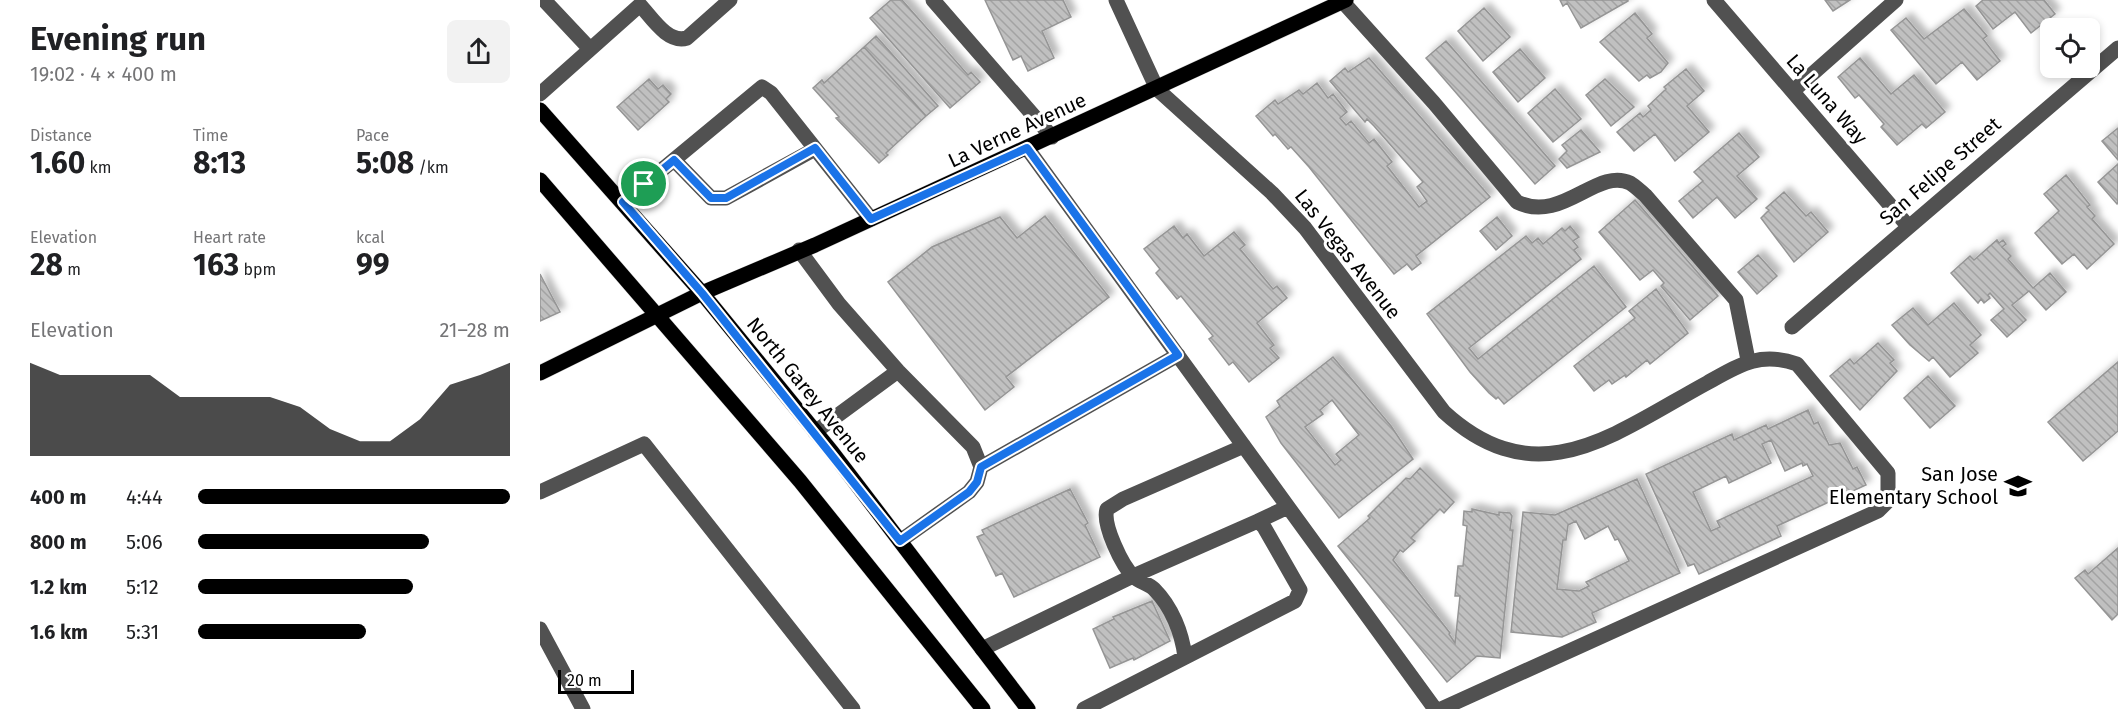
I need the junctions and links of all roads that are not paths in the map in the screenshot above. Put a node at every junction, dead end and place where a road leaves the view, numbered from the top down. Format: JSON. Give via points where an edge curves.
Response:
{"nodes":[{"id":1,"x":544,"y":0,"type":"edge"},
{"id":2,"x":730,"y":0,"type":"edge"},
{"id":3,"x":933,"y":0,"type":"edge"},
{"id":4,"x":1116,"y":0,"type":"edge"},
{"id":5,"x":1714,"y":0,"type":"edge"},
{"id":6,"x":1896,"y":0,"type":"edge"},
{"id":7,"x":1344,"y":1,"type":"edge"},
{"id":8,"x":638,"y":2,"type":"edge"},
{"id":9,"x":2118,"y":48,"type":"edge"},
{"id":10,"x":590,"y":49,"type":"junction"},
{"id":11,"x":1157,"y":89,"type":"junction"},
{"id":12,"x":1793,"y":91,"type":"junction"},
{"id":13,"x":540,"y":94,"type":"edge"},
{"id":14,"x":540,"y":110,"type":"edge"},
{"id":15,"x":1052,"y":137,"type":"junction"},
{"id":16,"x":815,"y":148,"type":"junction"},
{"id":17,"x":1027,"y":148,"type":"junction"},
{"id":18,"x":674,"y":160,"type":"junction"},
{"id":19,"x":540,"y":180,"type":"edge"},
{"id":20,"x":623,"y":202,"type":"junction"},
{"id":21,"x":871,"y":219,"type":"junction"},
{"id":22,"x":1908,"y":226,"type":"junction"},
{"id":23,"x":799,"y":250,"type":"junction"},
{"id":24,"x":702,"y":293,"type":"junction"},
{"id":25,"x":658,"y":314,"type":"junction"},
{"id":26,"x":1792,"y":327,"type":"dead end"},
{"id":27,"x":1178,"y":355,"type":"junction"},
{"id":28,"x":1748,"y":360,"type":"junction"},
{"id":29,"x":898,"y":370,"type":"junction"},
{"id":30,"x":540,"y":373,"type":"edge"},
{"id":31,"x":815,"y":432,"type":"junction"},
{"id":32,"x":1244,"y":446,"type":"junction"},
{"id":33,"x":981,"y":467,"type":"junction"},
{"id":34,"x":540,"y":492,"type":"edge"},
{"id":35,"x":1288,"y":507,"type":"junction"},
{"id":36,"x":1258,"y":521,"type":"junction"},
{"id":37,"x":900,"y":541,"type":"junction"},
{"id":38,"x":1133,"y":576,"type":"junction"},
{"id":39,"x":540,"y":629,"type":"edge"},
{"id":40,"x":982,"y":649,"type":"junction"},
{"id":41,"x":1185,"y":657,"type":"junction"},
{"id":42,"x":583,"y":709,"type":"edge"},
{"id":43,"x":853,"y":709,"type":"edge"},
{"id":44,"x":983,"y":709,"type":"edge"},
{"id":45,"x":1028,"y":709,"type":"edge"},
{"id":46,"x":1084,"y":709,"type":"edge"},
{"id":47,"x":1436,"y":709,"type":"edge"},
{"id":48,"x":1441,"y":709,"type":"edge"}],
"edges":[{"from":1,"to":10,"type":"street"},
{"from":2,"to":8,"type":"street","via":[[679,41],[671,38]]},
{"from":3,"to":15,"type":"street"},
{"from":4,"to":11,"type":"street","name":"Las Vegas Avenue"},
{"from":5,"to":12,"type":"street","name":"La Luna Way"},
{"from":6,"to":12,"type":"street"},
{"from":7,"to":11,"type":"main road","name":"La Verne Avenue"},
{"from":7,"to":28,"type":"street","via":[[1517,202],[1531,209],[1551,207],[1611,180],[1628,182],[1645,195],[1736,300]]},
{"from":8,"to":10,"type":"street"},
{"from":9,"to":22,"type":"street","name":"San Felipe Street"},
{"from":10,"to":13,"type":"street"},
{"from":11,"to":15,"type":"main road","name":"La Verne Avenue"},
{"from":11,"to":28,"type":"street","name":"Las Vegas Avenue","via":[[1305,228],[1444,412],[1490,446],[1526,456],[1568,451],[1609,436]]},
{"from":12,"to":22,"type":"street","name":"La Luna Way"},
{"from":14,"to":20,"type":"main road","name":"North Garey Avenue"},
{"from":15,"to":17,"type":"main road","name":"La Verne Avenue"},
{"from":16,"to":18,"type":"street","via":[[726,198],[711,198]]},
{"from":16,"to":18,"type":"street","via":[[762,87]]},
{"from":16,"to":21,"type":"street"},
{"from":17,"to":21,"type":"main road","name":"La Verne Avenue"},
{"from":17,"to":27,"type":"street"},
{"from":18,"to":20,"type":"street"},
{"from":19,"to":25,"type":"main road"},
{"from":20,"to":24,"type":"main road","name":"North Garey Avenue"},
{"from":21,"to":23,"type":"main road","name":"La Verne Avenue"},
{"from":22,"to":26,"type":"street","name":"San Felipe Street"},
{"from":23,"to":24,"type":"main road","name":"La Verne Avenue"},
{"from":23,"to":29,"type":"street","via":[[818,279]]},
{"from":24,"to":25,"type":"main road","name":"La Verne Avenue"},
{"from":24,"to":31,"type":"main road","name":"North Garey Avenue"},
{"from":25,"to":30,"type":"main road","name":"La Verne Avenue"},
{"from":25,"to":44,"type":"main road","via":[[800,481]]},
{"from":27,"to":32,"type":"street"},
{"from":27,"to":33,"type":"street"},
{"from":28,"to":48,"type":"street","via":[[1785,360],[1797,364],[1888,473],[1888,501],[1878,511]]},
{"from":29,"to":31,"type":"street"},
{"from":29,"to":33,"type":"street","via":[[973,447]]},
{"from":31,"to":37,"type":"main road","name":"North Garey Avenue"},
{"from":32,"to":35,"type":"street"},
{"from":32,"to":38,"type":"street","via":[[1107,509],[1104,516],[1108,532]]},
{"from":33,"to":37,"type":"street","via":[[969,492]]},
{"from":34,"to":43,"type":"street","via":[[644,444]]},
{"from":35,"to":36,"type":"street"},
{"from":35,"to":47,"type":"street"},
{"from":36,"to":38,"type":"street"},
{"from":36,"to":41,"type":"street","via":[[1300,590],[1298,598]]},
{"from":37,"to":40,"type":"main road","name":"North Garey Avenue"},
{"from":38,"to":40,"type":"street"},
{"from":38,"to":41,"type":"street","via":[[1154,589],[1171,612],[1183,639]]},
{"from":39,"to":42,"type":"street"},
{"from":40,"to":45,"type":"main road","name":"North Garey Avenue"},
{"from":41,"to":46,"type":"street"}]}
